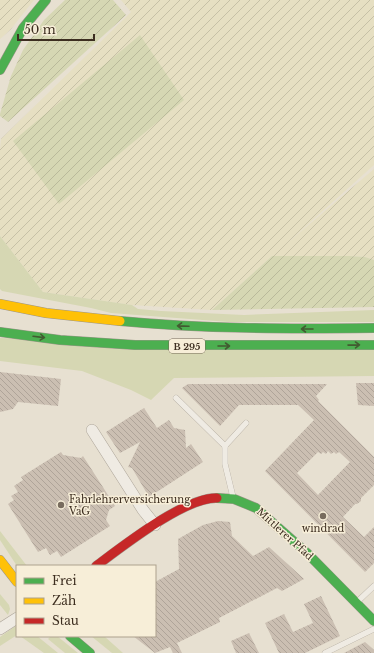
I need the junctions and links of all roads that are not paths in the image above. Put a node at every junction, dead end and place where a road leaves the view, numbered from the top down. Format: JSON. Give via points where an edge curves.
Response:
{"nodes":[{"id":1,"x":46,"y":0,"type":"edge"},
{"id":2,"x":0,"y":70,"type":"edge"},
{"id":3,"x":0,"y":295,"type":"edge"},
{"id":4,"x":3,"y":304,"type":"edge"},
{"id":5,"x":374,"y":328,"type":"edge"},
{"id":6,"x":0,"y":332,"type":"edge"},
{"id":7,"x":374,"y":345,"type":"edge"},
{"id":8,"x":176,"y":398,"type":"dead end"},
{"id":9,"x":246,"y":424,"type":"dead end"},
{"id":10,"x":92,"y":430,"type":"dead end"},
{"id":11,"x":225,"y":446,"type":"junction"},
{"id":12,"x":234,"y":499,"type":"junction"},
{"id":13,"x":155,"y":525,"type":"junction"},
{"id":14,"x":0,"y":560,"type":"edge"},
{"id":15,"x":97,"y":565,"type":"edge"},
{"id":16,"x":16,"y":581,"type":"edge"},
{"id":17,"x":374,"y":586,"type":"edge"},
{"id":18,"x":356,"y":603,"type":"junction"},
{"id":19,"x":16,"y":619,"type":"edge"},
{"id":20,"x":374,"y":621,"type":"edge"},
{"id":21,"x":0,"y":629,"type":"edge"},
{"id":22,"x":374,"y":629,"type":"edge"},
{"id":23,"x":71,"y":637,"type":"edge"},
{"id":24,"x":90,"y":653,"type":"edge"},
{"id":25,"x":327,"y":653,"type":"edge"}],
"edges":[{"from":1,"to":2,"type":"main road","via":[[23,28]]},
{"from":3,"to":4,"type":"main road"},
{"from":5,"to":4,"type":"main road","number":"B 295","one_way":true,"via":[[160,325],[91,319]]},
{"from":6,"to":7,"type":"main road","number":"B 295","one_way":true,"via":[[60,340],[135,345]]},
{"from":8,"to":11,"type":"lane"},
{"from":9,"to":11,"type":"lane"},
{"from":10,"to":13,"type":"street"},
{"from":11,"to":12,"type":"lane","via":[[225,464]]},
{"from":12,"to":13,"type":"main road","name":"Mittlerer Pfad","via":[[209,498],[187,506]]},
{"from":12,"to":18,"type":"main road","name":"Mittlerer Pfad","via":[[256,508],[307,553]]},
{"from":13,"to":15,"type":"main road","name":"Mittlerer Pfad"},
{"from":14,"to":16,"type":"main road"},
{"from":17,"to":18,"type":"lane"},
{"from":18,"to":20,"type":"main road","name":"Mittlerer Pfad"},
{"from":19,"to":21,"type":"street"},
{"from":22,"to":25,"type":"lane"},
{"from":23,"to":24,"type":"main road"}]}
